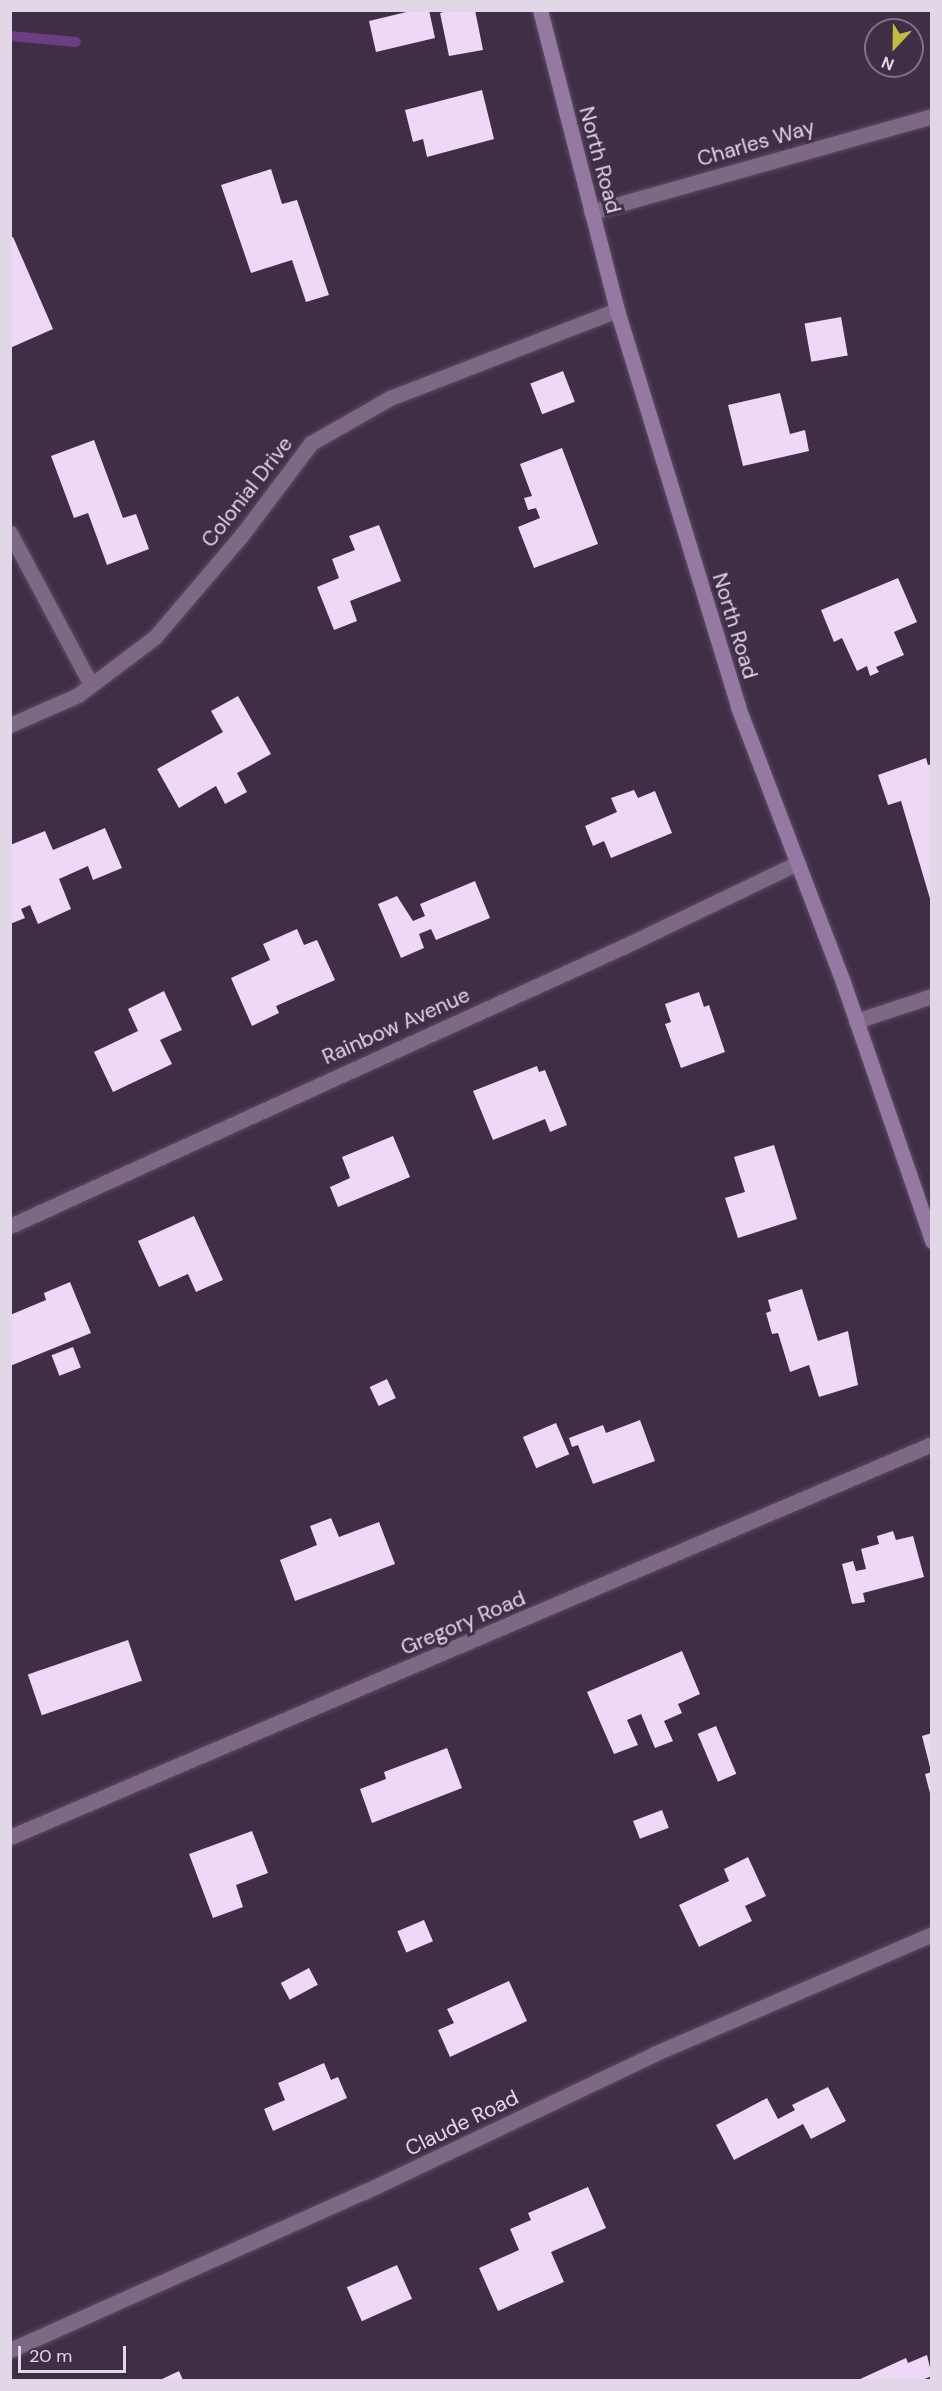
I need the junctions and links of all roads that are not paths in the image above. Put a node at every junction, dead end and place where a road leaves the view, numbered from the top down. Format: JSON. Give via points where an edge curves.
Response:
{"nodes":[{"id":1,"x":540,"y":10,"type":"edge"},
{"id":2,"x":932,"y":116,"type":"edge"},
{"id":3,"x":591,"y":212,"type":"junction"},
{"id":4,"x":618,"y":310,"type":"junction"},
{"id":5,"x":10,"y":533,"type":"edge"},
{"id":6,"x":91,"y":685,"type":"junction"},
{"id":7,"x":10,"y":725,"type":"edge"},
{"id":8,"x":797,"y":862,"type":"junction"},
{"id":9,"x":932,"y":996,"type":"edge"},
{"id":10,"x":856,"y":1021,"type":"junction"},
{"id":11,"x":10,"y":1226,"type":"edge"},
{"id":12,"x":932,"y":1241,"type":"edge"},
{"id":13,"x":932,"y":1444,"type":"edge"},
{"id":14,"x":10,"y":1837,"type":"edge"},
{"id":15,"x":932,"y":1934,"type":"edge"},
{"id":16,"x":10,"y":2350,"type":"edge"}],
"edges":[{"from":1,"to":3,"type":"main road","name":"North Road"},
{"from":2,"to":3,"type":"street","name":"Charles Way"},
{"from":3,"to":4,"type":"main road","name":"North Road"},
{"from":4,"to":6,"type":"street","name":"Colonial Drive","via":[[390,398],[311,443],[241,536],[155,637]]},
{"from":4,"to":8,"type":"main road","name":"North Road","via":[[738,707]]},
{"from":5,"to":6,"type":"street"},
{"from":6,"to":7,"type":"street","name":"Colonial Drive"},
{"from":8,"to":10,"type":"main road","name":"North Road"},
{"from":8,"to":11,"type":"street","name":"Rainbow Avenue","via":[[629,944]]},
{"from":9,"to":10,"type":"street"},
{"from":10,"to":12,"type":"main road","name":"North Road"},
{"from":13,"to":14,"type":"street","name":"Gregory Road"},
{"from":15,"to":16,"type":"street","name":"Claude Road","via":[[654,2054],[364,2192]]}]}
